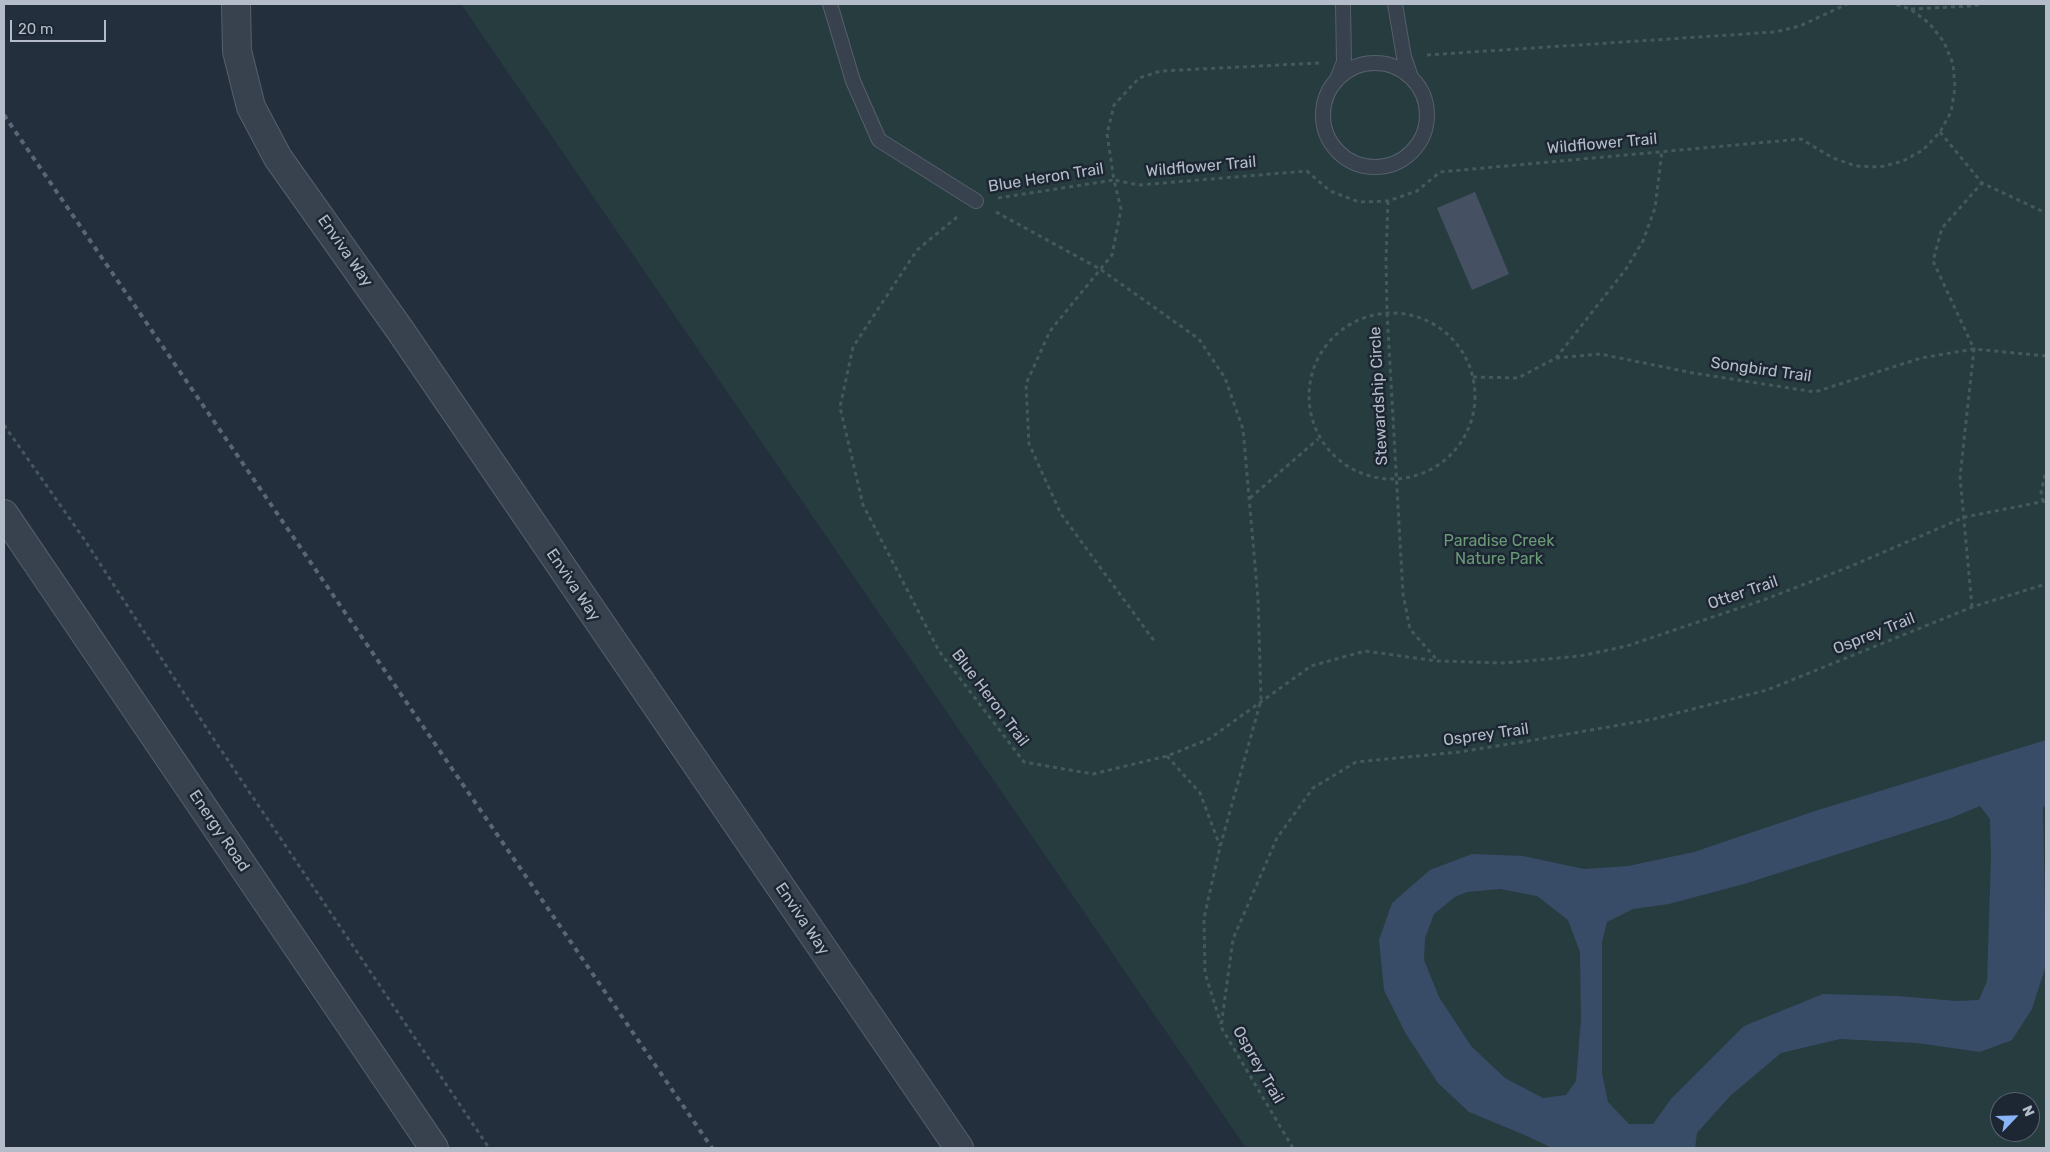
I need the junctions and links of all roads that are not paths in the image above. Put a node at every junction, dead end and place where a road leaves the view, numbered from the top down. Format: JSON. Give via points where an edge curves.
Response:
{"nodes":[{"id":1,"x":236,"y":4,"type":"edge"},
{"id":2,"x":830,"y":4,"type":"edge"},
{"id":3,"x":1343,"y":4,"type":"edge"},
{"id":4,"x":1395,"y":4,"type":"edge"},
{"id":5,"x":1411,"y":77,"type":"junction"},
{"id":6,"x":1337,"y":79,"type":"junction"},
{"id":7,"x":976,"y":201,"type":"road end"},
{"id":8,"x":4,"y":514,"type":"edge"},
{"id":9,"x":434,"y":1148,"type":"edge"},
{"id":10,"x":959,"y":1148,"type":"edge"}],
"edges":[{"from":1,"to":10,"type":"street","name":"Enviva Way","via":[[237,51],[251,108],[278,158],[400,330]]},
{"from":2,"to":7,"type":"lane","via":[[853,81],[880,140]]},
{"from":3,"to":6,"type":"lane","via":[[1344,62]]},
{"from":4,"to":5,"type":"lane","via":[[1404,57]]},
{"from":5,"to":6,"type":"lane","via":[[1394,66],[1374,62],[1354,67]]},
{"from":5,"to":6,"type":"lane","via":[[1423,94],[1427,110],[1424,134],[1413,152],[1397,164],[1376,168],[1356,165],[1338,153],[1327,136],[1322,117],[1326,96]]},
{"from":8,"to":9,"type":"street","name":"Energy Road"}]}
